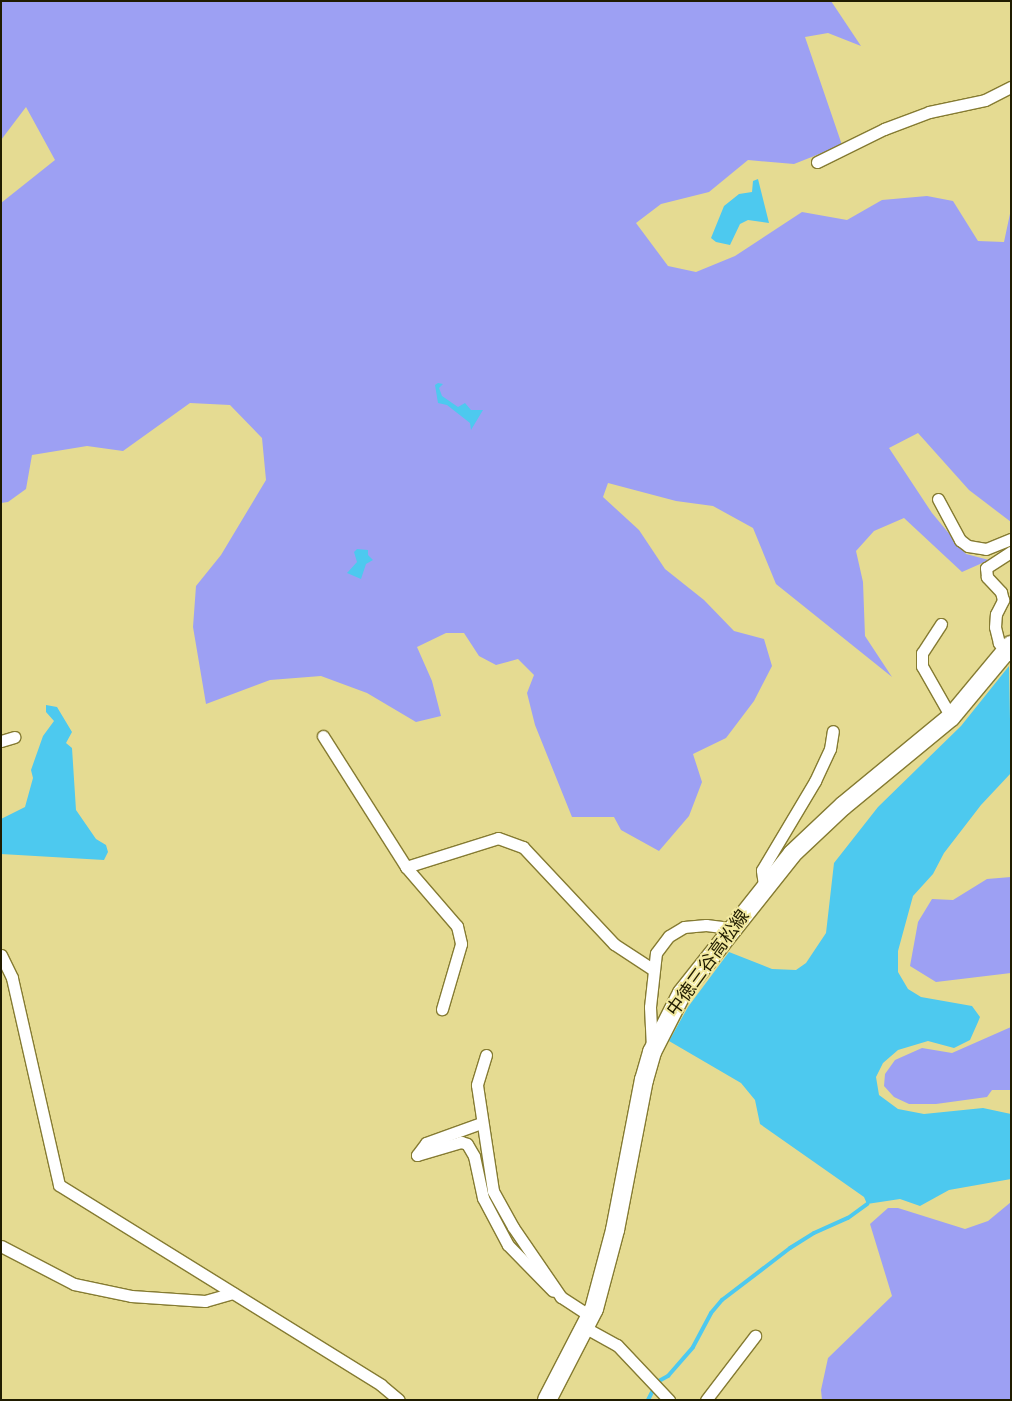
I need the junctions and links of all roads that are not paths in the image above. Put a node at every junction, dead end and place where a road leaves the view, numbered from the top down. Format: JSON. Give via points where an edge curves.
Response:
{"nodes":[{"id":1,"x":1011,"y":87,"type":"edge"},
{"id":2,"x":817,"y":162,"type":"dead end"},
{"id":3,"x":938,"y":499,"type":"dead end"},
{"id":4,"x":1011,"y":539,"type":"edge"},
{"id":5,"x":1011,"y":552,"type":"edge"},
{"id":6,"x":941,"y":624,"type":"dead end"},
{"id":7,"x":1009,"y":651,"type":"edge"},
{"id":8,"x":951,"y":717,"type":"junction"},
{"id":9,"x":833,"y":731,"type":"dead end"},
{"id":10,"x":323,"y":736,"type":"dead end"},
{"id":11,"x":14,"y":737,"type":"dead end"},
{"id":12,"x":1,"y":741,"type":"edge"},
{"id":13,"x":406,"y":867,"type":"junction"},
{"id":14,"x":764,"y":885,"type":"junction"},
{"id":15,"x":732,"y":928,"type":"junction"},
{"id":16,"x":1,"y":955,"type":"edge"},
{"id":17,"x":652,"y":969,"type":"junction"},
{"id":18,"x":442,"y":1009,"type":"dead end"},
{"id":19,"x":652,"y":1052,"type":"junction"},
{"id":20,"x":486,"y":1055,"type":"dead end"},
{"id":21,"x":481,"y":1123,"type":"junction"},
{"id":22,"x":1,"y":1246,"type":"edge"},
{"id":23,"x":233,"y":1293,"type":"junction"},
{"id":24,"x":561,"y":1297,"type":"junction"},
{"id":25,"x":587,"y":1322,"type":"junction"},
{"id":26,"x":755,"y":1336,"type":"dead end"},
{"id":27,"x":399,"y":1400,"type":"edge"},
{"id":28,"x":547,"y":1400,"type":"edge"},
{"id":29,"x":669,"y":1400,"type":"edge"},
{"id":30,"x":706,"y":1400,"type":"edge"}],
"edges":[{"from":1,"to":2,"type":"street","via":[[985,100],[929,112],[884,129]]},
{"from":3,"to":4,"type":"street","via":[[960,540],[968,546],[986,549]]},
{"from":5,"to":7,"type":"street","via":[[986,568],[987,577],[1003,600],[996,614],[995,627]]},
{"from":6,"to":8,"type":"street","via":[[922,653],[922,666]]},
{"from":7,"to":8,"type":"main road","name":"中徳三谷高松線"},
{"from":8,"to":14,"type":"main road","name":"中徳三谷高松線","via":[[843,806]]},
{"from":9,"to":14,"type":"street","via":[[830,749],[814,781],[762,870]]},
{"from":10,"to":13,"type":"street"},
{"from":11,"to":12,"type":"street"},
{"from":13,"to":17,"type":"street","via":[[498,838],[524,848],[614,944]]},
{"from":13,"to":18,"type":"street","via":[[457,926],[462,944]]},
{"from":14,"to":15,"type":"main road","name":"中徳三谷高松線"},
{"from":15,"to":17,"type":"street","via":[[684,927],[669,936],[660,948]]},
{"from":15,"to":19,"type":"main road","name":"中徳三谷高松線","via":[[682,993]]},
{"from":16,"to":23,"type":"street","via":[[12,978],[58,1185]]},
{"from":17,"to":19,"type":"street"},
{"from":19,"to":25,"type":"main road","name":"中徳三谷高松線","via":[[615,1230]]},
{"from":20,"to":21,"type":"street","via":[[477,1085]]},
{"from":21,"to":24,"type":"street","via":[[493,1191],[513,1227]]},
{"from":21,"to":24,"type":"street","via":[[426,1143],[417,1155],[461,1142],[467,1144],[474,1156],[483,1198],[508,1245],[541,1282]]},
{"from":22,"to":23,"type":"street","via":[[74,1284],[131,1296],[205,1301]]},
{"from":23,"to":27,"type":"street","via":[[382,1385]]},
{"from":24,"to":25,"type":"street"},
{"from":25,"to":28,"type":"main road","name":"中徳三谷高松線"},
{"from":25,"to":29,"type":"street","via":[[617,1345]]},
{"from":26,"to":30,"type":"street"}]}
